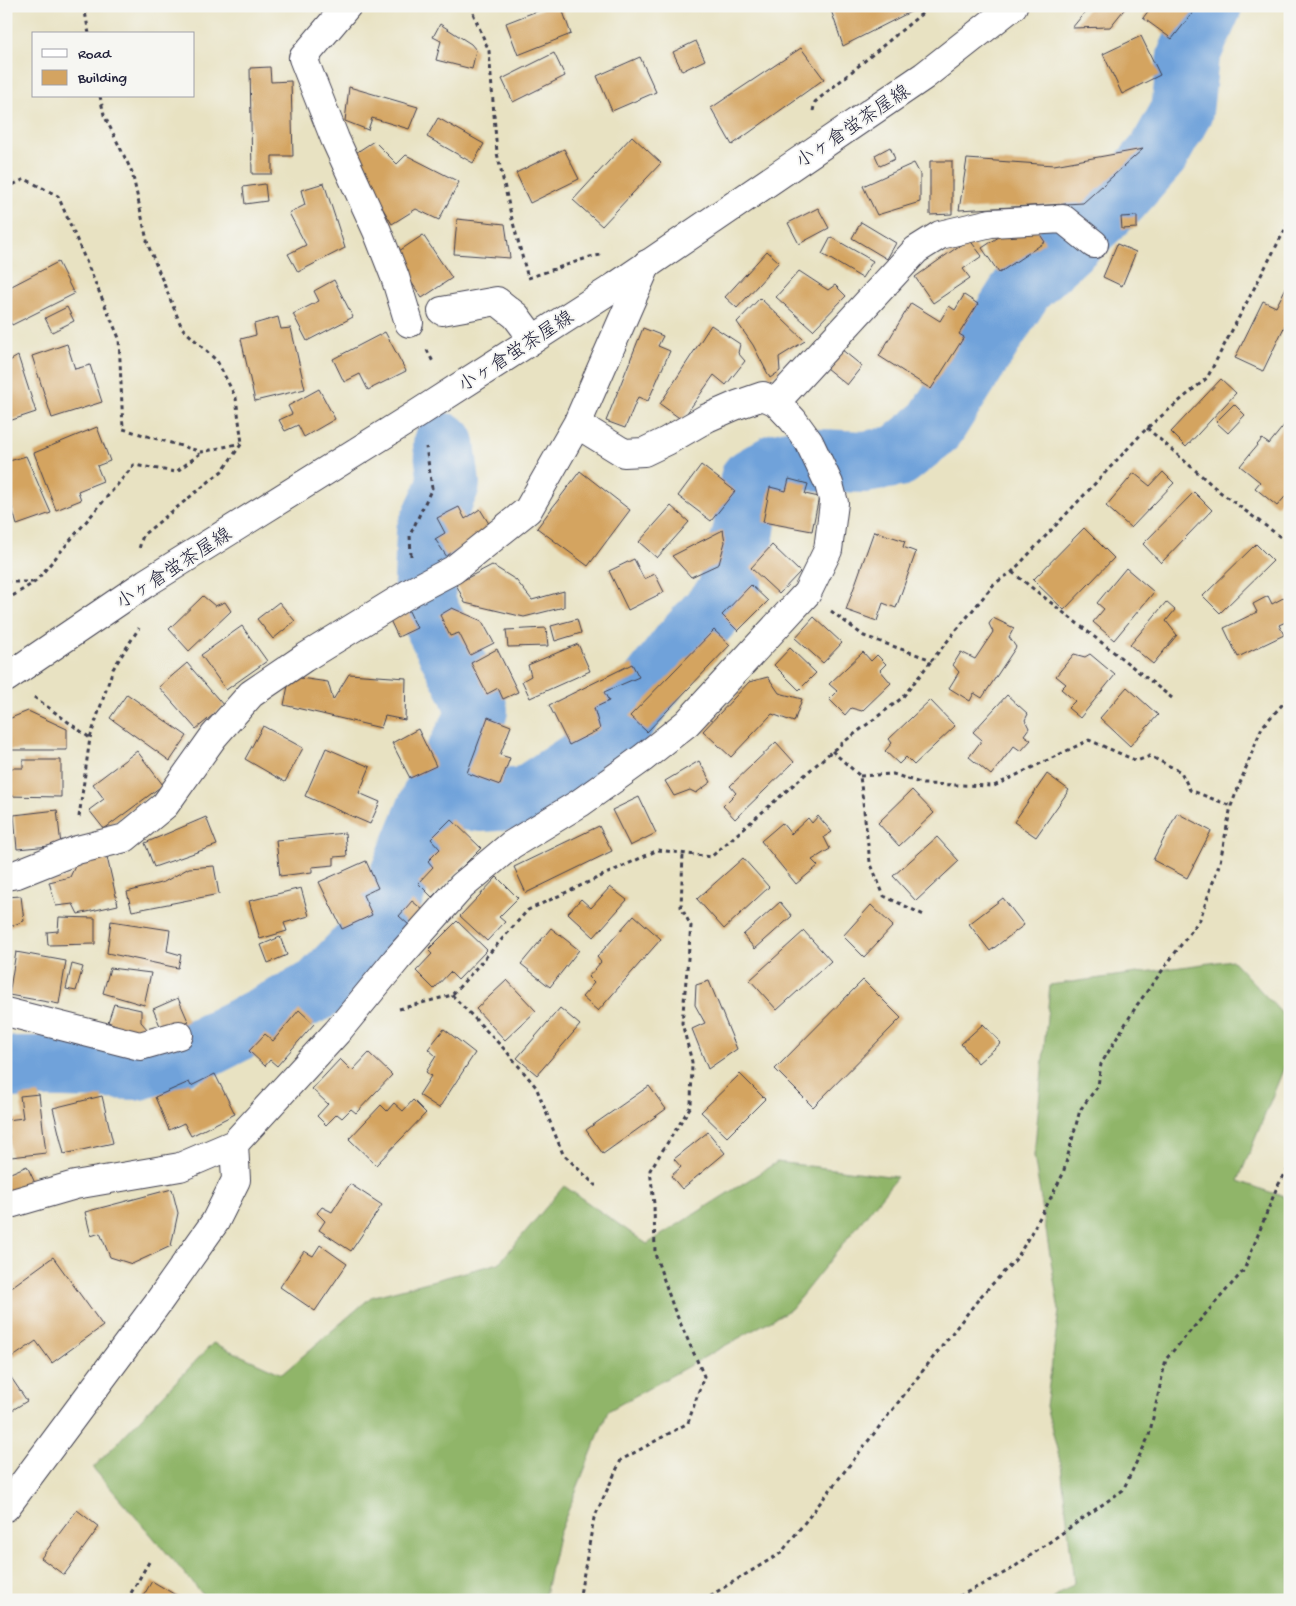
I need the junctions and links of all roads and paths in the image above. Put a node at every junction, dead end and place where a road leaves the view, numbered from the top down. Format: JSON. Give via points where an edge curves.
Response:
{"nodes":[{"id":1,"x":84,"y":6,"type":"edge"},
{"id":2,"x":347,"y":6,"type":"edge"},
{"id":3,"x":470,"y":6,"type":"edge"},
{"id":4,"x":931,"y":6,"type":"edge"},
{"id":5,"x":1013,"y":6,"type":"edge"},
{"id":6,"x":89,"y":32,"type":"edge"},
{"id":7,"x":100,"y":98,"type":"edge"},
{"id":8,"x":812,"y":114,"type":"dead end"},
{"id":9,"x":6,"y":188,"type":"edge"},
{"id":10,"x":1290,"y":220,"type":"edge"},
{"id":11,"x":1094,"y":244,"type":"dead end"},
{"id":12,"x":603,"y":255,"type":"dead end"},
{"id":13,"x":647,"y":264,"type":"junction"},
{"id":14,"x":442,"y":311,"type":"dead end"},
{"id":15,"x":409,"y":322,"type":"dead end"},
{"id":16,"x":533,"y":338,"type":"junction"},
{"id":17,"x":776,"y":402,"type":"junction"},
{"id":18,"x":577,"y":424,"type":"junction"},
{"id":19,"x":1147,"y":428,"type":"junction"},
{"id":20,"x":425,"y":442,"type":"dead end"},
{"id":21,"x":242,"y":443,"type":"junction"},
{"id":22,"x":202,"y":452,"type":"junction"},
{"id":23,"x":1290,"y":544,"type":"edge"},
{"id":24,"x":138,"y":552,"type":"dead end"},
{"id":25,"x":1012,"y":572,"type":"junction"},
{"id":26,"x":6,"y":582,"type":"edge"},
{"id":27,"x":35,"y":582,"type":"junction"},
{"id":28,"x":423,"y":586,"type":"junction"},
{"id":29,"x":807,"y":593,"type":"junction"},
{"id":30,"x":6,"y":600,"type":"edge"},
{"id":31,"x":142,"y":625,"type":"dead end"},
{"id":32,"x":932,"y":660,"type":"junction"},
{"id":33,"x":6,"y":678,"type":"edge"},
{"id":34,"x":30,"y":694,"type":"dead end"},
{"id":35,"x":1290,"y":696,"type":"edge"},
{"id":36,"x":1172,"y":698,"type":"dead end"},
{"id":37,"x":90,"y":738,"type":"junction"},
{"id":38,"x":832,"y":751,"type":"junction"},
{"id":39,"x":860,"y":776,"type":"junction"},
{"id":40,"x":1231,"y":806,"type":"junction"},
{"id":41,"x":77,"y":850,"type":"junction"},
{"id":42,"x":683,"y":854,"type":"junction"},
{"id":43,"x":6,"y":876,"type":"edge"},
{"id":44,"x":926,"y":916,"type":"dead end"},
{"id":45,"x":6,"y":1012,"type":"edge"},
{"id":46,"x":179,"y":1035,"type":"dead end"},
{"id":47,"x":234,"y":1144,"type":"junction"},
{"id":48,"x":1290,"y":1166,"type":"edge"},
{"id":49,"x":596,"y":1186,"type":"dead end"},
{"id":50,"x":6,"y":1205,"type":"edge"},
{"id":51,"x":6,"y":1507,"type":"edge"},
{"id":52,"x":149,"y":1562,"type":"dead end"},
{"id":53,"x":127,"y":1600,"type":"edge"},
{"id":54,"x":579,"y":1600,"type":"edge"},
{"id":55,"x":703,"y":1600,"type":"edge"},
{"id":56,"x":952,"y":1600,"type":"edge"}],
"edges":[{"from":1,"to":6,"type":"path"},
{"from":2,"to":15,"type":"street","via":[[303,58],[335,139],[378,231]]},
{"from":3,"to":12,"type":"path","via":[[489,51],[497,153],[528,278]]},
{"from":4,"to":8,"type":"path","via":[[815,102]]},
{"from":5,"to":13,"type":"street","name":"小ヶ倉蛍茶屋線","via":[[924,76]]},
{"from":7,"to":21,"type":"path","via":[[104,115],[132,172],[148,245],[182,328],[217,361],[236,398]]},
{"from":9,"to":22,"type":"path","via":[[25,179],[58,196],[119,338],[122,429]]},
{"from":10,"to":19,"type":"path","via":[[1207,378]]},
{"from":11,"to":17,"type":"street","via":[[1063,220],[991,223],[940,235],[916,250]]},
{"from":13,"to":16,"type":"street","name":"小ヶ倉蛍茶屋線"},
{"from":13,"to":18,"type":"street"},
{"from":14,"to":16,"type":"street","via":[[497,301],[516,316]]},
{"from":16,"to":33,"type":"street","name":"小ヶ倉蛍茶屋線","via":[[146,583]]},
{"from":17,"to":18,"type":"street","via":[[763,396],[737,405],[644,452],[624,452]]},
{"from":17,"to":29,"type":"street","via":[[809,442],[829,484],[834,503],[828,550]]},
{"from":18,"to":28,"type":"street","via":[[528,510],[453,570]]},
{"from":19,"to":23,"type":"path","via":[[1220,492]]},
{"from":19,"to":25,"type":"path"},
{"from":20,"to":28,"type":"path","via":[[432,488],[410,535]]},
{"from":21,"to":22,"type":"path"},
{"from":21,"to":24,"type":"path","via":[[222,471],[143,535]]},
{"from":22,"to":27,"type":"path","via":[[176,472],[134,465]]},
{"from":25,"to":32,"type":"path","via":[[994,584]]},
{"from":25,"to":36,"type":"path"},
{"from":26,"to":27,"type":"path"},
{"from":27,"to":30,"type":"path"},
{"from":28,"to":41,"type":"street","via":[[251,694],[214,736],[165,805],[137,829],[125,838]]},
{"from":29,"to":32,"type":"path","via":[[864,636]]},
{"from":29,"to":47,"type":"street","via":[[687,723],[580,803],[511,845],[462,886],[396,959],[338,1032]]},
{"from":31,"to":37,"type":"path","via":[[113,669]]},
{"from":32,"to":38,"type":"path","via":[[902,698]]},
{"from":34,"to":37,"type":"path"},
{"from":35,"to":40,"type":"path","via":[[1262,727]]},
{"from":37,"to":41,"type":"path","via":[[77,828]]},
{"from":38,"to":39,"type":"path"},
{"from":38,"to":42,"type":"path","via":[[711,857]]},
{"from":39,"to":40,"type":"path","via":[[894,774],[923,784],[994,786],[1090,740],[1137,762],[1150,756],[1182,772],[1190,790]]},
{"from":39,"to":44,"type":"path","via":[[870,862],[884,896]]},
{"from":40,"to":55,"type":"path","via":[[1220,862],[1200,919],[1137,1005],[1101,1064],[1098,1086],[1080,1110],[1063,1174],[1017,1258],[981,1296],[781,1553]]},
{"from":41,"to":43,"type":"street"},
{"from":42,"to":49,"type":"path","via":[[658,850],[528,910],[452,995],[536,1087],[563,1154]]},
{"from":42,"to":54,"type":"path","via":[[681,907],[691,926],[682,1023],[692,1062],[691,1106],[650,1170],[655,1254],[704,1376],[688,1423],[621,1460],[594,1518]]},
{"from":45,"to":46,"type":"street","via":[[140,1046]]},
{"from":47,"to":50,"type":"street","via":[[180,1167],[75,1185]]},
{"from":47,"to":51,"type":"street","via":[[236,1180],[216,1222]]},
{"from":48,"to":56,"type":"path","via":[[1276,1187],[1244,1270],[1166,1358],[1148,1436],[1123,1490],[1010,1570]]},
{"from":52,"to":53,"type":"path"}]}
